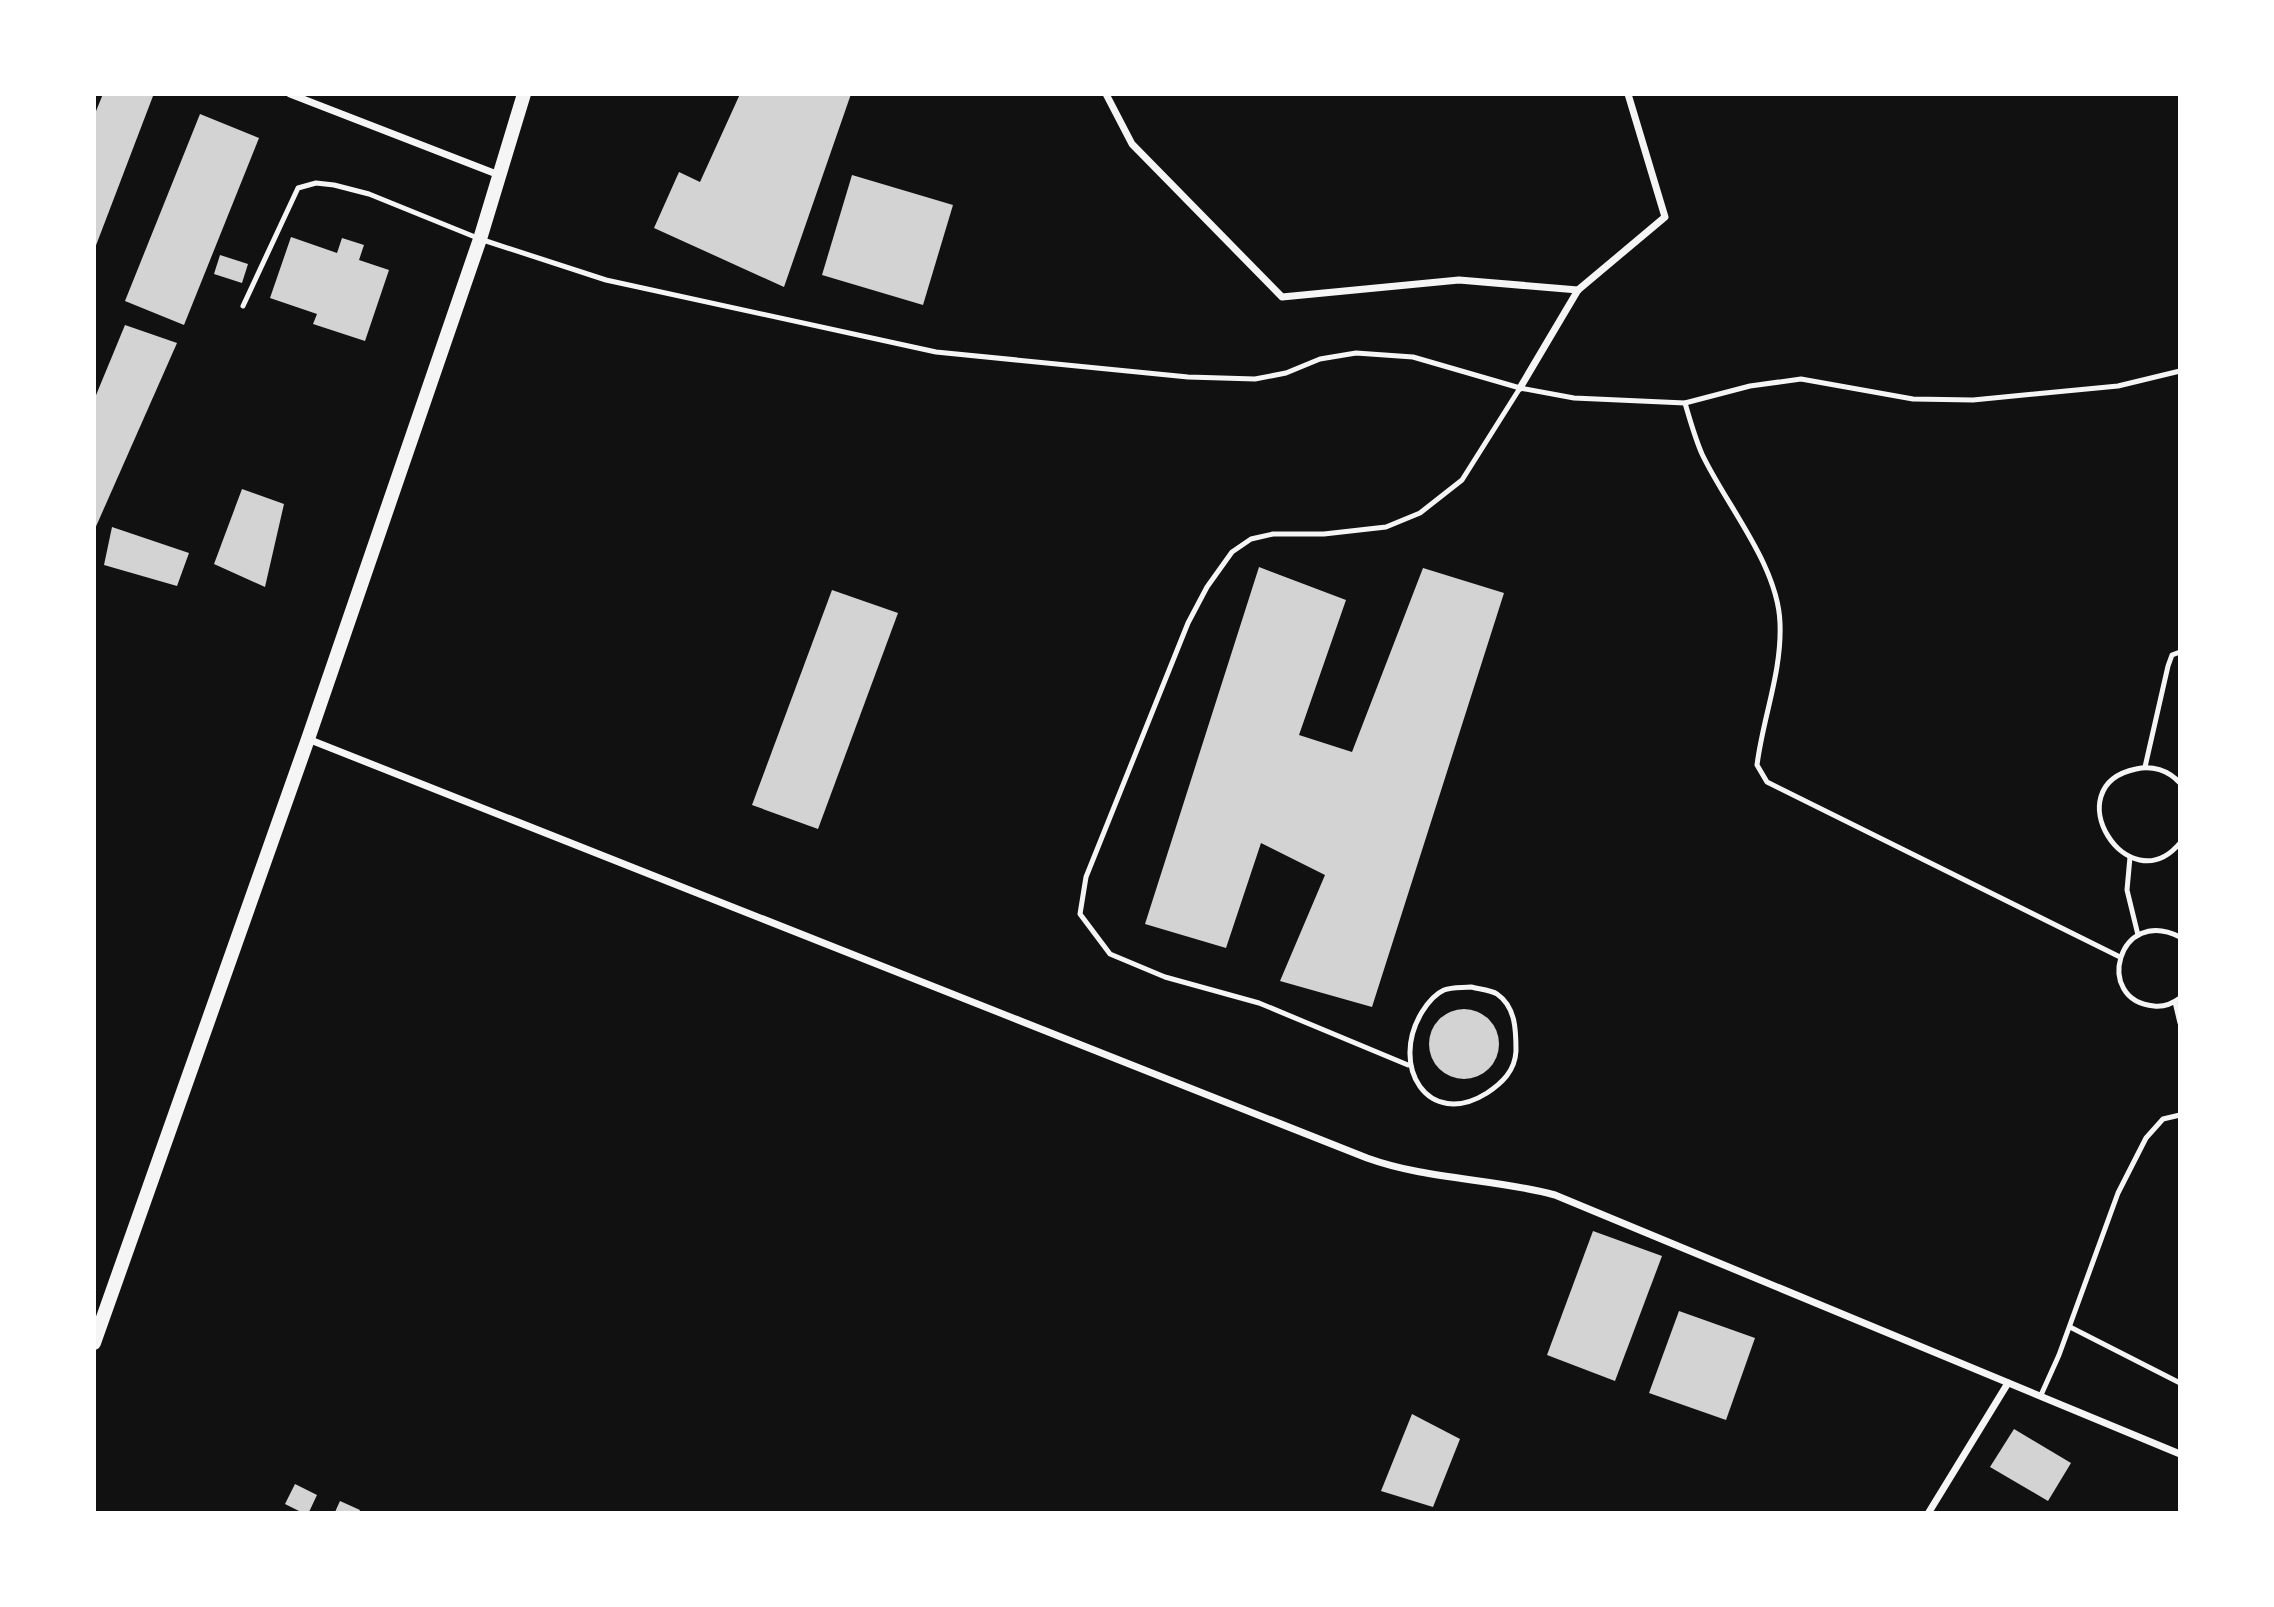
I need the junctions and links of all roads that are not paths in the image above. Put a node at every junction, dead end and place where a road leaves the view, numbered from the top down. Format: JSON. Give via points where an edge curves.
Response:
{"nodes":[{"id":1,"x":290,"y":94,"type":"edge"},
{"id":2,"x":524,"y":94,"type":"edge"},
{"id":3,"x":1106,"y":94,"type":"edge"},
{"id":4,"x":1628,"y":94,"type":"edge"},
{"id":5,"x":499,"y":175,"type":"junction"},
{"id":6,"x":480,"y":239,"type":"junction"},
{"id":7,"x":1578,"y":290,"type":"junction"},
{"id":8,"x":243,"y":306,"type":"dead end"},
{"id":9,"x":2179,"y":371,"type":"edge"},
{"id":10,"x":1520,"y":388,"type":"junction"},
{"id":11,"x":1685,"y":403,"type":"junction"},
{"id":12,"x":2179,"y":652,"type":"edge"},
{"id":13,"x":308,"y":739,"type":"junction"},
{"id":14,"x":2145,"y":767,"type":"junction"},
{"id":15,"x":2179,"y":783,"type":"edge"},
{"id":16,"x":2179,"y":843,"type":"edge"},
{"id":17,"x":2130,"y":856,"type":"junction"},
{"id":18,"x":2138,"y":935,"type":"junction"},
{"id":19,"x":2179,"y":937,"type":"edge"},
{"id":20,"x":2120,"y":957,"type":"junction"},
{"id":21,"x":2177,"y":1000,"type":"edge"},
{"id":22,"x":2179,"y":1023,"type":"edge"},
{"id":23,"x":1408,"y":1065,"type":"junction"},
{"id":24,"x":2179,"y":1115,"type":"edge"},
{"id":25,"x":2070,"y":1327,"type":"junction"},
{"id":26,"x":94,"y":1343,"type":"edge"},
{"id":27,"x":2008,"y":1382,"type":"junction"},
{"id":28,"x":2179,"y":1382,"type":"edge"},
{"id":29,"x":2041,"y":1395,"type":"junction"},
{"id":30,"x":2179,"y":1454,"type":"edge"},
{"id":31,"x":1929,"y":1513,"type":"edge"}],
"edges":[{"from":1,"to":5,"type":"street"},
{"from":2,"to":5,"type":"main road"},
{"from":3,"to":7,"type":"street","via":[[1132,144],[1282,297],[1459,280]]},
{"from":4,"to":7,"type":"street","via":[[1665,217]]},
{"from":5,"to":6,"type":"main road"},
{"from":6,"to":8,"type":"lane","via":[[357,191],[317,183],[298,188]]},
{"from":6,"to":10,"type":"lane","via":[[607,279],[936,352],[1188,377],[1255,379],[1356,353],[1413,357]]},
{"from":6,"to":13,"type":"main road"},
{"from":7,"to":10,"type":"street"},
{"from":9,"to":11,"type":"lane","via":[[2118,386],[1973,400],[1913,399],[1801,379]]},
{"from":10,"to":11,"type":"lane","via":[[1574,398]]},
{"from":10,"to":23,"type":"lane","via":[[1462,480],[1420,513],[1386,527],[1273,534],[1251,539],[1232,552],[1188,624],[1084,889],[1080,914],[1110,954],[1165,977],[1259,1003]]},
{"from":11,"to":20,"type":"lane","via":[[1702,453],[1773,588],[1780,621],[1778,666],[1757,765],[1767,782]]},
{"from":12,"to":14,"type":"lane","via":[[2172,655],[2168,667]]},
{"from":13,"to":26,"type":"main road"},
{"from":13,"to":27,"type":"street","via":[[1367,1158],[1423,1174],[1527,1187],[1555,1195]]},
{"from":14,"to":15,"type":"lane","via":[[2161,769]]},
{"from":14,"to":17,"type":"lane","via":[[2115,778],[2099,806],[2105,837]]},
{"from":16,"to":17,"type":"lane","via":[[2161,856]]},
{"from":17,"to":18,"type":"lane","via":[[2127,890]]},
{"from":18,"to":19,"type":"lane","via":[[2153,930]]},
{"from":18,"to":20,"type":"lane"},
{"from":20,"to":21,"type":"lane","via":[[2122,986],[2132,998],[2161,1006]]},
{"from":21,"to":22,"type":"lane"},
{"from":23,"to":23,"type":"lane","via":[[1426,1093],[1450,1102],[1475,1100],[1504,1081],[1516,1059],[1517,1022],[1497,994],[1471,987],[1443,990],[1428,1002],[1412,1031]]},
{"from":24,"to":25,"type":"lane","via":[[2163,1119],[2146,1138],[2118,1193]]},
{"from":25,"to":28,"type":"lane"},
{"from":25,"to":29,"type":"lane"},
{"from":27,"to":29,"type":"street"},
{"from":27,"to":31,"type":"street"},
{"from":29,"to":30,"type":"street"}]}
